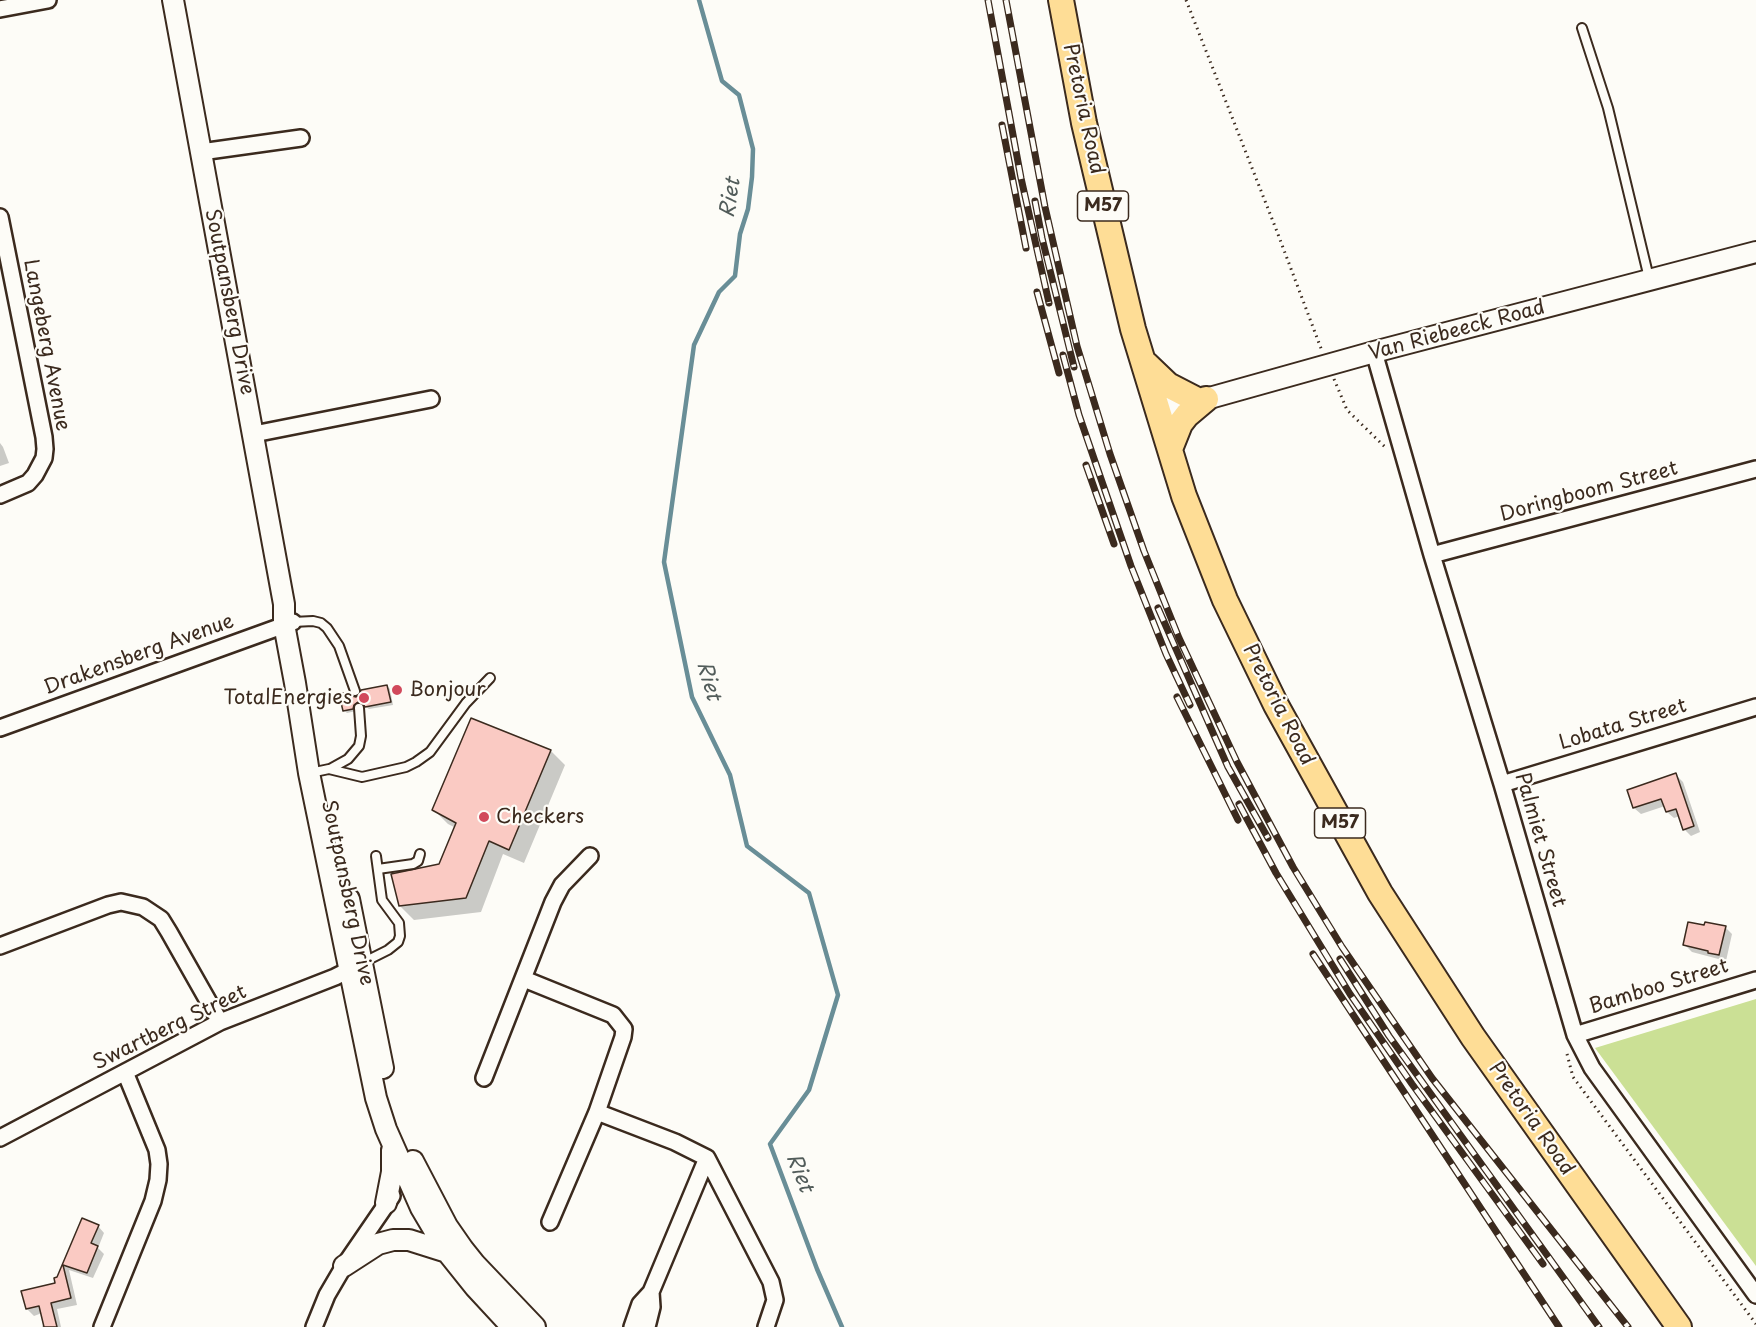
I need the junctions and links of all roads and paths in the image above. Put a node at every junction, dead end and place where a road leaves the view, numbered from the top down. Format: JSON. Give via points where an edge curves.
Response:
{"nodes":[{"id":1,"x":48,"y":0,"type":"edge"},
{"id":2,"x":173,"y":0,"type":"edge"},
{"id":3,"x":1061,"y":0,"type":"edge"},
{"id":4,"x":1186,"y":0,"type":"edge"},
{"id":5,"x":0,"y":9,"type":"edge"},
{"id":6,"x":1582,"y":28,"type":"dead end"},
{"id":7,"x":301,"y":138,"type":"dead end"},
{"id":8,"x":201,"y":152,"type":"junction"},
{"id":9,"x":0,"y":217,"type":"edge"},
{"id":10,"x":1756,"y":252,"type":"edge"},
{"id":11,"x":1650,"y":279,"type":"junction"},
{"id":12,"x":6,"y":280,"type":"edge"},
{"id":13,"x":1374,"y":352,"type":"junction"},
{"id":14,"x":1144,"y":362,"type":"junction"},
{"id":15,"x":1327,"y":366,"type":"junction"},
{"id":16,"x":430,"y":399,"type":"dead end"},
{"id":17,"x":1202,"y":400,"type":"junction"},
{"id":18,"x":1159,"y":409,"type":"junction"},
{"id":19,"x":254,"y":434,"type":"junction"},
{"id":20,"x":1170,"y":449,"type":"junction"},
{"id":21,"x":1388,"y":452,"type":"dead end"},
{"id":22,"x":1756,"y":469,"type":"edge"},
{"id":23,"x":0,"y":495,"type":"edge"},
{"id":24,"x":1432,"y":555,"type":"junction"},
{"id":25,"x":287,"y":616,"type":"junction"},
{"id":26,"x":490,"y":678,"type":"dead end"},
{"id":27,"x":355,"y":691,"type":"dead end"},
{"id":28,"x":1756,"y":707,"type":"edge"},
{"id":29,"x":359,"y":708,"type":"dead end"},
{"id":30,"x":0,"y":729,"type":"edge"},
{"id":31,"x":319,"y":771,"type":"junction"},
{"id":32,"x":1502,"y":784,"type":"junction"},
{"id":33,"x":420,"y":854,"type":"dead end"},
{"id":34,"x":376,"y":856,"type":"dead end"},
{"id":35,"x":590,"y":856,"type":"dead end"},
{"id":36,"x":378,"y":869,"type":"junction"},
{"id":37,"x":0,"y":946,"type":"edge"},
{"id":38,"x":356,"y":966,"type":"junction"},
{"id":39,"x":524,"y":979,"type":"junction"},
{"id":40,"x":1756,"y":980,"type":"edge"},
{"id":41,"x":220,"y":1022,"type":"junction"},
{"id":42,"x":1570,"y":1040,"type":"junction"},
{"id":43,"x":125,"y":1072,"type":"junction"},
{"id":44,"x":484,"y":1078,"type":"dead end"},
{"id":45,"x":597,"y":1112,"type":"junction"},
{"id":46,"x":0,"y":1138,"type":"edge"},
{"id":47,"x":392,"y":1142,"type":"junction"},
{"id":48,"x":706,"y":1158,"type":"junction"},
{"id":49,"x":410,"y":1171,"type":"junction"},
{"id":50,"x":386,"y":1203,"type":"junction"},
{"id":51,"x":550,"y":1222,"type":"dead end"},
{"id":52,"x":447,"y":1252,"type":"junction"},
{"id":53,"x":344,"y":1266,"type":"junction"},
{"id":54,"x":651,"y":1292,"type":"junction"},
{"id":55,"x":1756,"y":1295,"type":"edge"},
{"id":56,"x":1756,"y":1324,"type":"edge"},
{"id":57,"x":102,"y":1327,"type":"edge"},
{"id":58,"x":314,"y":1327,"type":"edge"},
{"id":59,"x":512,"y":1327,"type":"edge"},
{"id":60,"x":535,"y":1327,"type":"edge"},
{"id":61,"x":633,"y":1327,"type":"edge"},
{"id":62,"x":647,"y":1327,"type":"edge"},
{"id":63,"x":766,"y":1327,"type":"edge"},
{"id":64,"x":1679,"y":1327,"type":"edge"}],
"edges":[{"from":1,"to":5,"type":"street"},
{"from":2,"to":8,"type":"street","name":"Soutpansberg Drive"},
{"from":3,"to":14,"type":"main road","name":"Pretoria Road","number":"M57","via":[[1108,230]]},
{"from":4,"to":15,"type":"path"},
{"from":6,"to":11,"type":"lane","via":[[1608,108]]},
{"from":7,"to":8,"type":"street"},
{"from":8,"to":19,"type":"street","name":"Soutpansberg Drive"},
{"from":9,"to":12,"type":"street","name":"Langeberg Avenue"},
{"from":10,"to":11,"type":"street","name":"Van Riebeeck Road"},
{"from":11,"to":13,"type":"street","name":"Van Riebeeck Road"},
{"from":12,"to":23,"type":"street","name":"Langeberg Avenue","via":[[45,449],[36,475],[28,483]]},
{"from":13,"to":15,"type":"street","name":"Van Riebeeck Road"},
{"from":13,"to":24,"type":"street","name":"Palmiet Street"},
{"from":14,"to":17,"type":"main road","via":[[1168,385]]},
{"from":14,"to":18,"type":"main road","name":"Pretoria Road","number":"M57"},
{"from":15,"to":17,"type":"street","name":"Van Riebeeck Road"},
{"from":15,"to":21,"type":"path","via":[[1347,410]]},
{"from":16,"to":19,"type":"street"},
{"from":17,"to":18,"type":"street","name":"Van Riebeeck Road"},
{"from":17,"to":20,"type":"main road","via":[[1180,424]]},
{"from":18,"to":20,"type":"main road","name":"Pretoria Road","number":"M57"},
{"from":19,"to":25,"type":"street","name":"Soutpansberg Drive"},
{"from":20,"to":64,"type":"main road","name":"Pretoria Road","number":"M57","via":[[1225,600],[1276,705],[1380,893],[1473,1037]]},
{"from":22,"to":24,"type":"street","name":"Doringboom Street"},
{"from":24,"to":32,"type":"street","name":"Palmiet Street"},
{"from":25,"to":27,"type":"lane","via":[[321,623],[327,628],[339,646]]},
{"from":25,"to":30,"type":"street","name":"Drakensberg Avenue"},
{"from":25,"to":31,"type":"street","name":"Soutpansberg Drive"},
{"from":26,"to":31,"type":"lane","via":[[430,752],[416,762],[362,777]]},
{"from":28,"to":32,"type":"street","name":"Lobata Street"},
{"from":29,"to":31,"type":"lane","via":[[359,746],[348,759]]},
{"from":31,"to":38,"type":"street","name":"Soutpansberg Drive"},
{"from":32,"to":42,"type":"street","name":"Palmiet Street"},
{"from":33,"to":36,"type":"lane","via":[[415,863]]},
{"from":34,"to":36,"type":"lane"},
{"from":35,"to":39,"type":"street","via":[[562,885]]},
{"from":36,"to":38,"type":"lane","via":[[382,900],[399,923],[400,936],[388,951]]},
{"from":37,"to":41,"type":"street","via":[[108,905],[121,902],[143,907],[161,919]]},
{"from":38,"to":41,"type":"street","name":"Swartberg Street"},
{"from":38,"to":47,"type":"street","name":"Soutpansberg Drive","via":[[376,1098]]},
{"from":38,"to":49,"type":"street","name":"Soutpansberg Drive"},
{"from":39,"to":44,"type":"street"},
{"from":39,"to":45,"type":"street","via":[[620,1021],[623,1037]]},
{"from":40,"to":42,"type":"street","name":"Bamboo Street"},
{"from":41,"to":43,"type":"street","name":"Swartberg Street"},
{"from":42,"to":55,"type":"street","name":"Palmiet Street"},
{"from":42,"to":56,"type":"path","via":[[1573,1077]]},
{"from":43,"to":46,"type":"street","name":"Swartberg Street"},
{"from":43,"to":57,"type":"street","via":[[157,1150],[158,1180]]},
{"from":45,"to":48,"type":"street"},
{"from":45,"to":51,"type":"street"},
{"from":47,"to":49,"type":"street","name":"Soutpansberg Drive"},
{"from":47,"to":50,"type":"street"},
{"from":48,"to":54,"type":"street"},
{"from":48,"to":63,"type":"street","via":[[771,1282],[775,1300]]},
{"from":49,"to":50,"type":"street"},
{"from":49,"to":52,"type":"street","via":[[421,1208]]},
{"from":49,"to":60,"type":"street","via":[[475,1264]]},
{"from":50,"to":53,"type":"street"},
{"from":52,"to":53,"type":"street","via":[[410,1240],[393,1240],[378,1244]]},
{"from":52,"to":59,"type":"street"},
{"from":53,"to":58,"type":"street"},
{"from":54,"to":61,"type":"street","via":[[640,1304]]},
{"from":54,"to":62,"type":"street"}]}
